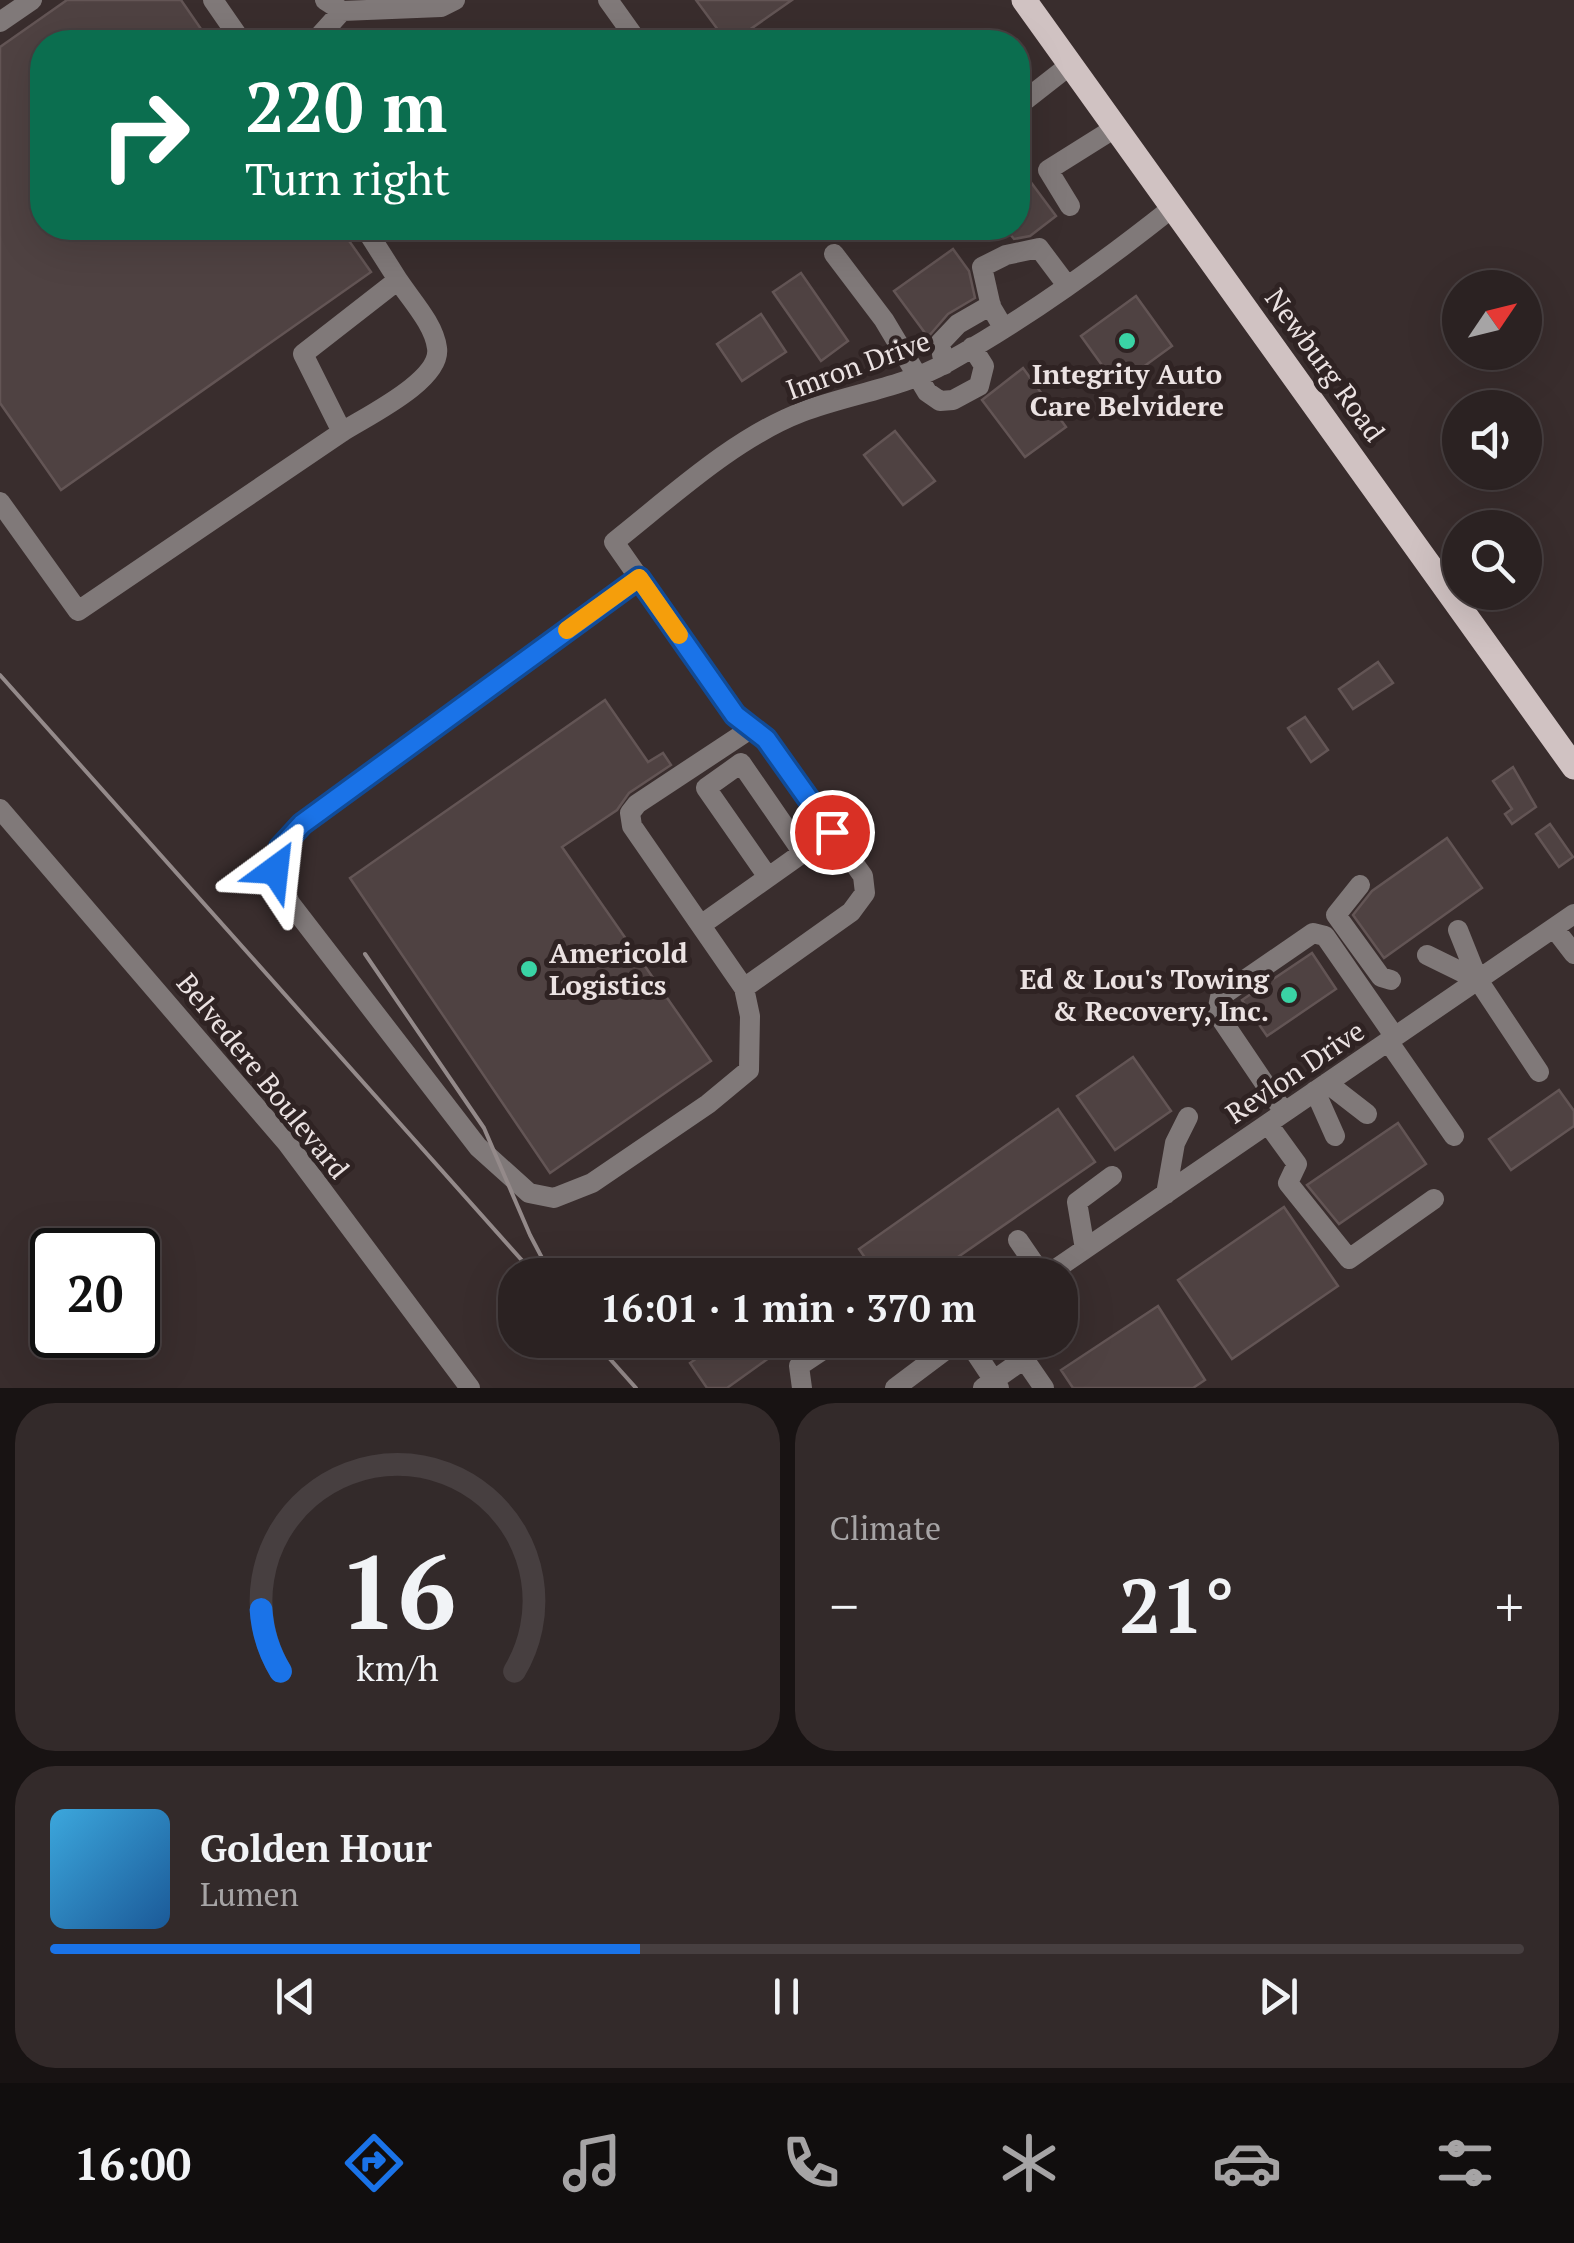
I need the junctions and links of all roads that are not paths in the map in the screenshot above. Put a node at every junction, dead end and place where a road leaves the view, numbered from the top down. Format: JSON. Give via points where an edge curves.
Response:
{"nodes":[{"id":1,"x":32,"y":0,"type":"edge"},
{"id":2,"x":212,"y":0,"type":"edge"},
{"id":3,"x":455,"y":0,"type":"edge"},
{"id":4,"x":608,"y":0,"type":"edge"},
{"id":5,"x":1024,"y":0,"type":"edge"},
{"id":6,"x":334,"y":6,"type":"edge"},
{"id":7,"x":0,"y":22,"type":"edge"},
{"id":8,"x":233,"y":30,"type":"edge"},
{"id":9,"x":321,"y":30,"type":"edge"},
{"id":10,"x":629,"y":30,"type":"edge"},
{"id":11,"x":1070,"y":65,"type":"junction"},
{"id":12,"x":1030,"y":96,"type":"edge"},
{"id":13,"x":1115,"y":128,"type":"junction"},
{"id":14,"x":1070,"y":206,"type":"dead end"},
{"id":15,"x":1172,"y":208,"type":"junction"},
{"id":16,"x":373,"y":240,"type":"edge"},
{"id":17,"x":834,"y":254,"type":"dead end"},
{"id":18,"x":398,"y":280,"type":"junction"},
{"id":19,"x":1066,"y":284,"type":"junction"},
{"id":20,"x":991,"y":305,"type":"junction"},
{"id":21,"x":1003,"y":327,"type":"junction"},
{"id":22,"x":972,"y":346,"type":"junction"},
{"id":23,"x":944,"y":365,"type":"junction"},
{"id":24,"x":916,"y":376,"type":"junction"},
{"id":25,"x":342,"y":432,"type":"junction"},
{"id":26,"x":0,"y":502,"type":"edge"},
{"id":27,"x":639,"y":578,"type":"junction"},
{"id":28,"x":752,"y":728,"type":"junction"},
{"id":29,"x":1574,"y":767,"type":"edge"},
{"id":30,"x":0,"y":809,"type":"edge"},
{"id":31,"x":832,"y":832,"type":"junction"},
{"id":32,"x":803,"y":852,"type":"junction"},
{"id":33,"x":768,"y":877,"type":"junction"},
{"id":34,"x":1360,"y":884,"type":"dead end"},
{"id":35,"x":1574,"y":914,"type":"edge"},
{"id":36,"x":700,"y":925,"type":"junction"},
{"id":37,"x":1554,"y":928,"type":"junction"},
{"id":38,"x":1458,"y":930,"type":"dead end"},
{"id":39,"x":1574,"y":954,"type":"edge"},
{"id":40,"x":1427,"y":956,"type":"dead end"},
{"id":41,"x":1391,"y":980,"type":"dead end"},
{"id":42,"x":1478,"y":980,"type":"junction"},
{"id":43,"x":744,"y":988,"type":"junction"},
{"id":44,"x":1391,"y":1039,"type":"junction"},
{"id":45,"x":1539,"y":1072,"type":"dead end"},
{"id":46,"x":1321,"y":1087,"type":"junction"},
{"id":47,"x":1367,"y":1114,"type":"dead end"},
{"id":48,"x":1188,"y":1117,"type":"dead end"},
{"id":49,"x":1276,"y":1118,"type":"junction"},
{"id":50,"x":1336,"y":1136,"type":"dead end"},
{"id":51,"x":1454,"y":1136,"type":"dead end"},
{"id":52,"x":1112,"y":1176,"type":"dead end"},
{"id":53,"x":1166,"y":1194,"type":"junction"},
{"id":54,"x":1434,"y":1199,"type":"dead end"},
{"id":55,"x":1018,"y":1240,"type":"dead end"},
{"id":56,"x":1086,"y":1249,"type":"junction"},
{"id":57,"x":1031,"y":1258,"type":"edge"},
{"id":58,"x":1071,"y":1258,"type":"edge"},
{"id":59,"x":811,"y":1358,"type":"edge"},
{"id":60,"x":935,"y":1358,"type":"edge"},
{"id":61,"x":977,"y":1358,"type":"edge"},
{"id":62,"x":992,"y":1386,"type":"edge"},
{"id":63,"x":470,"y":1388,"type":"edge"},
{"id":64,"x":802,"y":1388,"type":"edge"},
{"id":65,"x":895,"y":1388,"type":"edge"},
{"id":66,"x":1044,"y":1388,"type":"edge"}],
"edges":[{"from":1,"to":7,"type":"street"},
{"from":2,"to":8,"type":"street"},
{"from":3,"to":6,"type":"street","via":[[442,7]]},
{"from":4,"to":10,"type":"street"},
{"from":5,"to":11,"type":"main road","name":"Newburg Road"},
{"from":6,"to":9,"type":"street"},
{"from":11,"to":12,"type":"street"},
{"from":11,"to":13,"type":"main road","name":"Newburg Road"},
{"from":13,"to":14,"type":"street","via":[[1048,170]]},
{"from":13,"to":15,"type":"main road","name":"Newburg Road"},
{"from":15,"to":19,"type":"street","name":"Imron Drive"},
{"from":15,"to":29,"type":"main road","name":"Newburg Road"},
{"from":16,"to":18,"type":"street"},
{"from":17,"to":24,"type":"street"},
{"from":18,"to":25,"type":"street","via":[[303,354]]},
{"from":18,"to":25,"type":"street","via":[[432,332],[436,365]]},
{"from":19,"to":20,"type":"street","via":[[1039,248],[1006,255],[982,267]]},
{"from":19,"to":21,"type":"street","name":"Imron Drive"},
{"from":20,"to":21,"type":"street"},
{"from":20,"to":23,"type":"street","via":[[940,343]]},
{"from":21,"to":22,"type":"street","name":"Imron Drive"},
{"from":22,"to":23,"type":"street","name":"Imron Drive"},
{"from":22,"to":24,"type":"street","via":[[984,376],[953,400],[927,392]]},
{"from":23,"to":24,"type":"street","name":"Imron Drive"},
{"from":24,"to":27,"type":"street","name":"Imron Drive","via":[[799,413],[729,452],[614,542]]},
{"from":25,"to":26,"type":"street","via":[[78,611]]},
{"from":27,"to":28,"type":"street","via":[[735,715]]},
{"from":27,"to":43,"type":"street","via":[[302,824],[280,848],[275,870],[290,903],[466,1132],[529,1193],[554,1198],[592,1183],[750,1070]]},
{"from":28,"to":31,"type":"street"},
{"from":28,"to":36,"type":"street","via":[[630,813],[632,826]]},
{"from":30,"to":63,"type":"street","name":"Belvedere Boulevard","via":[[287,1143]]},
{"from":31,"to":32,"type":"street"},
{"from":31,"to":43,"type":"street","via":[[863,876],[865,894],[850,912]]},
{"from":32,"to":33,"type":"street"},
{"from":32,"to":33,"type":"street","via":[[741,763],[706,788]]},
{"from":33,"to":36,"type":"street"},
{"from":34,"to":41,"type":"street","via":[[1336,915],[1381,978]]},
{"from":35,"to":37,"type":"street","name":"Revlon Drive"},
{"from":36,"to":43,"type":"street"},
{"from":37,"to":39,"type":"street"},
{"from":37,"to":42,"type":"street","name":"Revlon Drive"},
{"from":38,"to":42,"type":"street"},
{"from":40,"to":42,"type":"street"},
{"from":42,"to":44,"type":"street","name":"Revlon Drive"},
{"from":42,"to":45,"type":"street"},
{"from":44,"to":46,"type":"street","name":"Revlon Drive"},
{"from":44,"to":49,"type":"street","via":[[1324,936],[1313,933],[1220,997],[1217,1013]]},
{"from":44,"to":51,"type":"street"},
{"from":46,"to":47,"type":"street"},
{"from":46,"to":49,"type":"street","name":"Revlon Drive"},
{"from":46,"to":50,"type":"street"},
{"from":48,"to":53,"type":"street","via":[[1175,1143]]},
{"from":49,"to":53,"type":"street","name":"Revlon Drive"},
{"from":49,"to":54,"type":"street","via":[[1296,1164],[1288,1183],[1349,1259]]},
{"from":52,"to":56,"type":"street","via":[[1077,1202]]},
{"from":53,"to":56,"type":"street","name":"Revlon Drive"},
{"from":55,"to":57,"type":"street"},
{"from":56,"to":58,"type":"street","name":"Revlon Drive"},
{"from":59,"to":64,"type":"street","via":[[799,1366]]},
{"from":60,"to":65,"type":"street"},
{"from":61,"to":62,"type":"street"},
{"from":62,"to":66,"type":"street","via":[[1024,1359]]}]}
